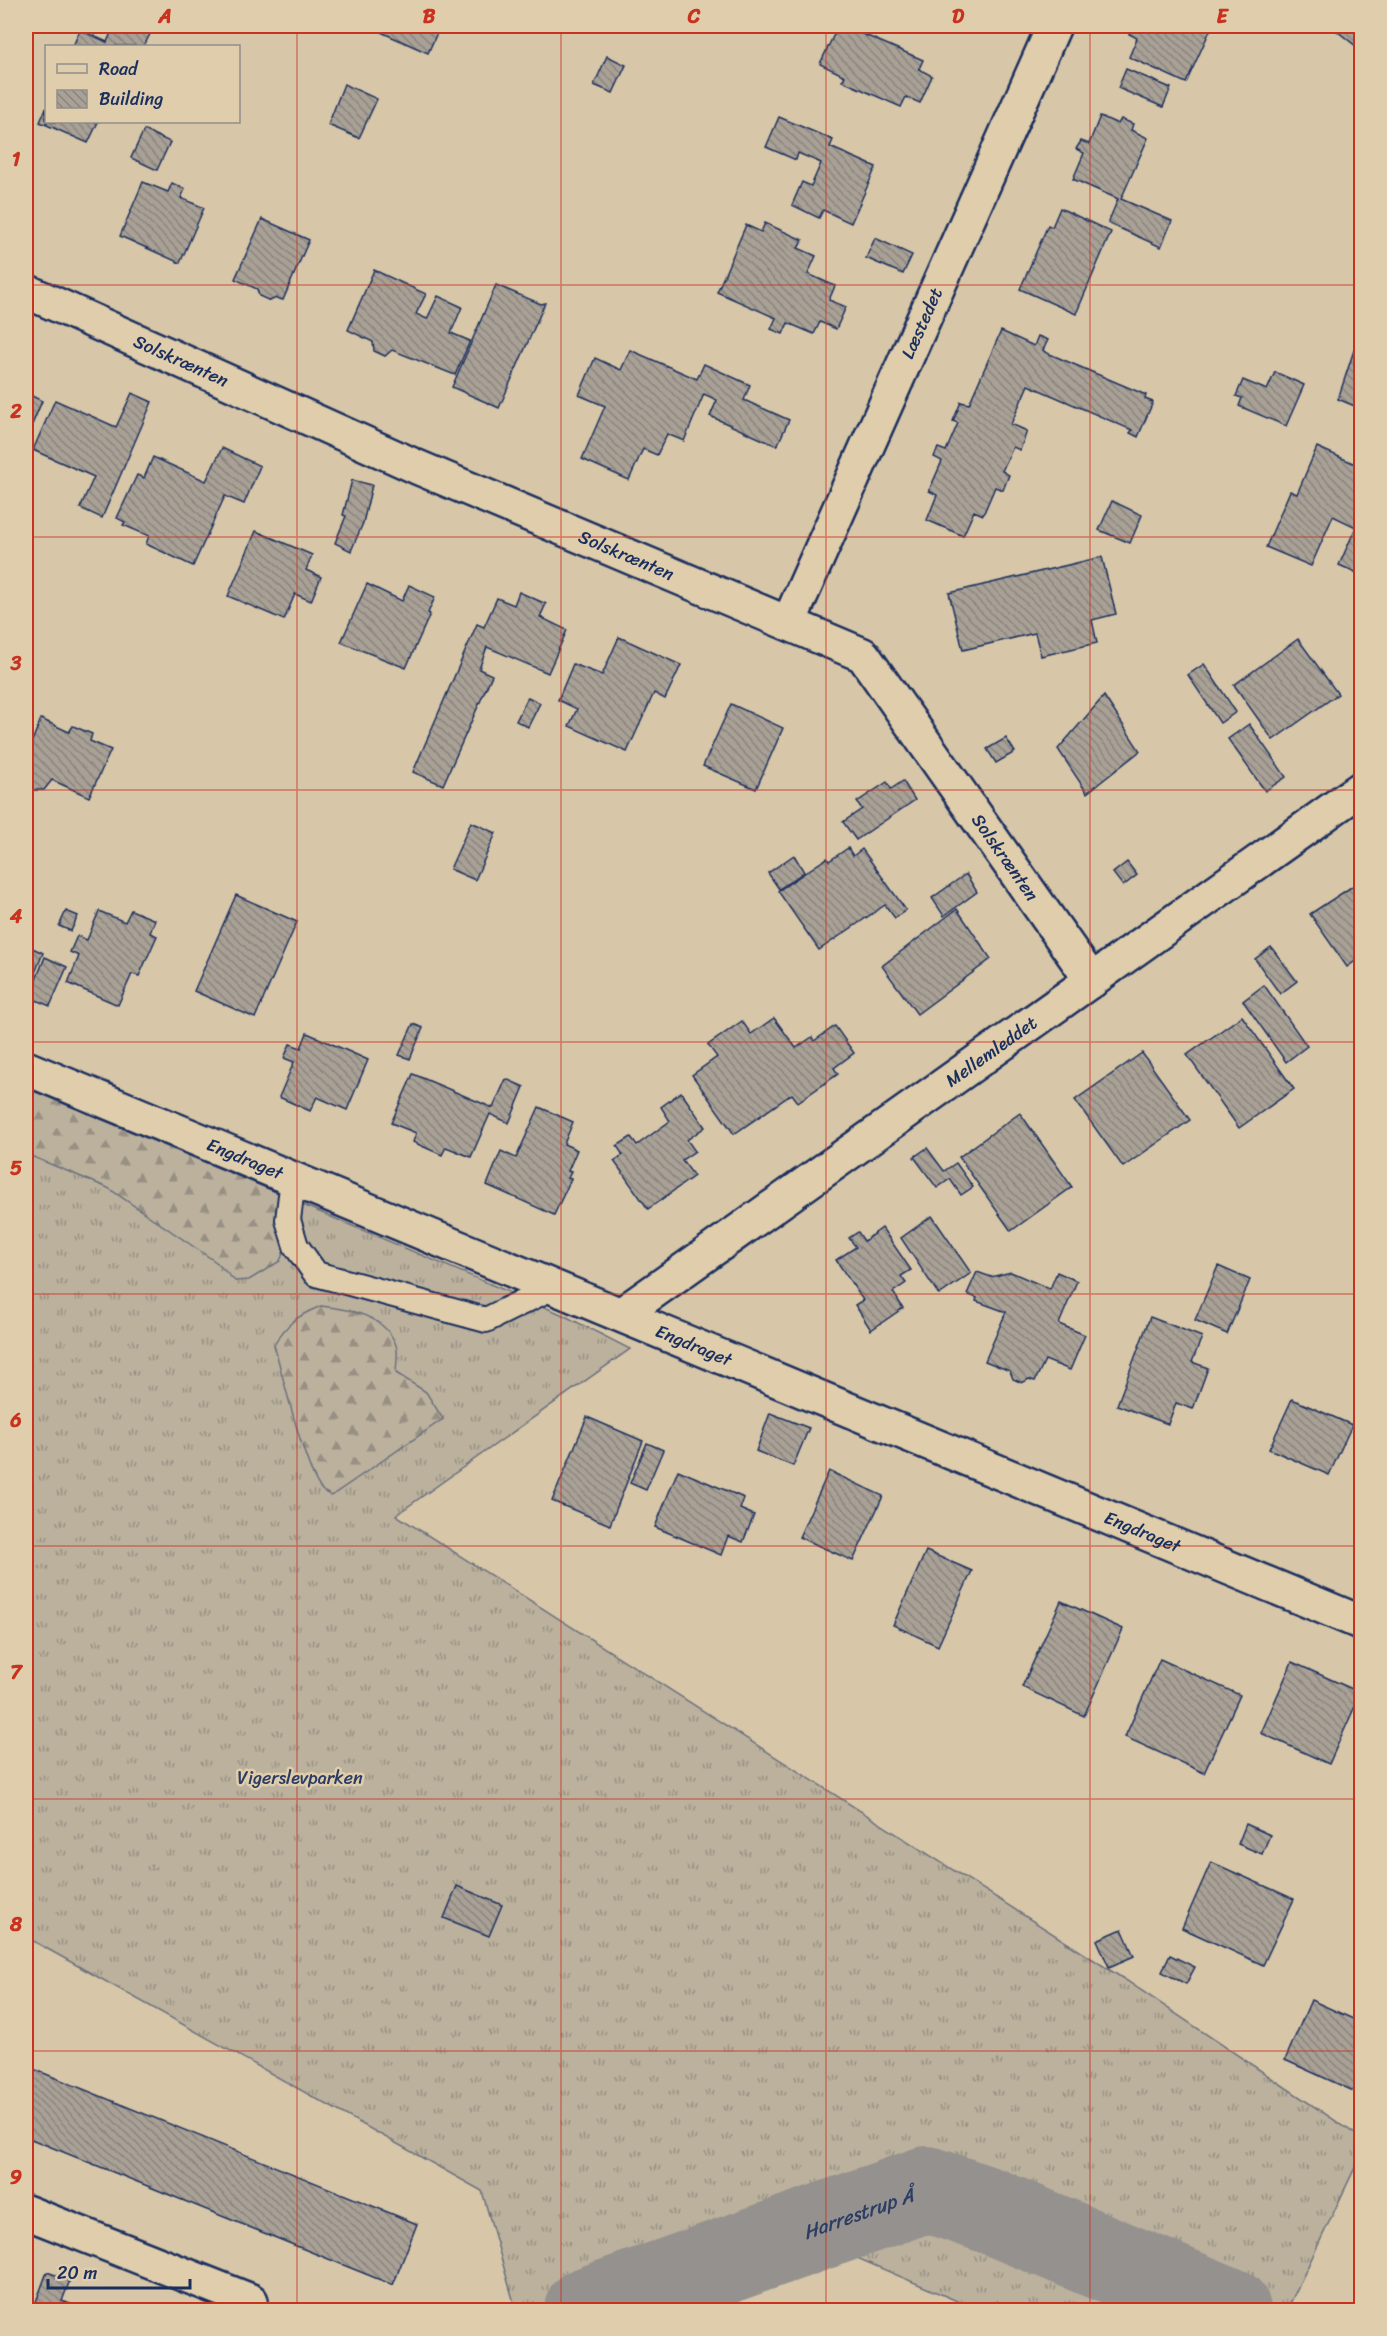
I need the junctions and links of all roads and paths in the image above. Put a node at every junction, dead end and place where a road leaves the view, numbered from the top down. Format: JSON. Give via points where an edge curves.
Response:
{"nodes":[{"id":1,"x":1054,"y":26,"type":"edge"},
{"id":2,"x":26,"y":291,"type":"edge"},
{"id":3,"x":789,"y":622,"type":"junction"},
{"id":4,"x":1362,"y":788,"type":"edge"},
{"id":5,"x":1092,"y":981,"type":"junction"},
{"id":6,"x":26,"y":1068,"type":"edge"},
{"id":7,"x":293,"y":1179,"type":"junction"},
{"id":8,"x":551,"y":1288,"type":"junction"},
{"id":9,"x":622,"y":1314,"type":"junction"},
{"id":10,"x":1362,"y":1623,"type":"edge"},
{"id":11,"x":26,"y":2212,"type":"edge"},
{"id":12,"x":251,"y":2301,"type":"dead end"}],
"edges":[{"from":1,"to":3,"type":"street","name":"Læstedet"},
{"from":2,"to":3,"type":"street","name":"Solskrænten","via":[[417,467]]},
{"from":3,"to":5,"type":"street","name":"Solskrænten","via":[[863,655]]},
{"from":4,"to":5,"type":"street","name":"Mellemleddet"},
{"from":5,"to":9,"type":"street","name":"Mellemleddet"},
{"from":6,"to":7,"type":"street","name":"Engdraget"},
{"from":7,"to":8,"type":"street","name":"Engdraget"},
{"from":7,"to":8,"type":"lane","via":[[288,1220],[296,1246],[316,1274],[486,1320]]},
{"from":8,"to":9,"type":"street","name":"Engdraget"},
{"from":9,"to":10,"type":"street","name":"Engdraget"},
{"from":11,"to":12,"type":"street"}]}
